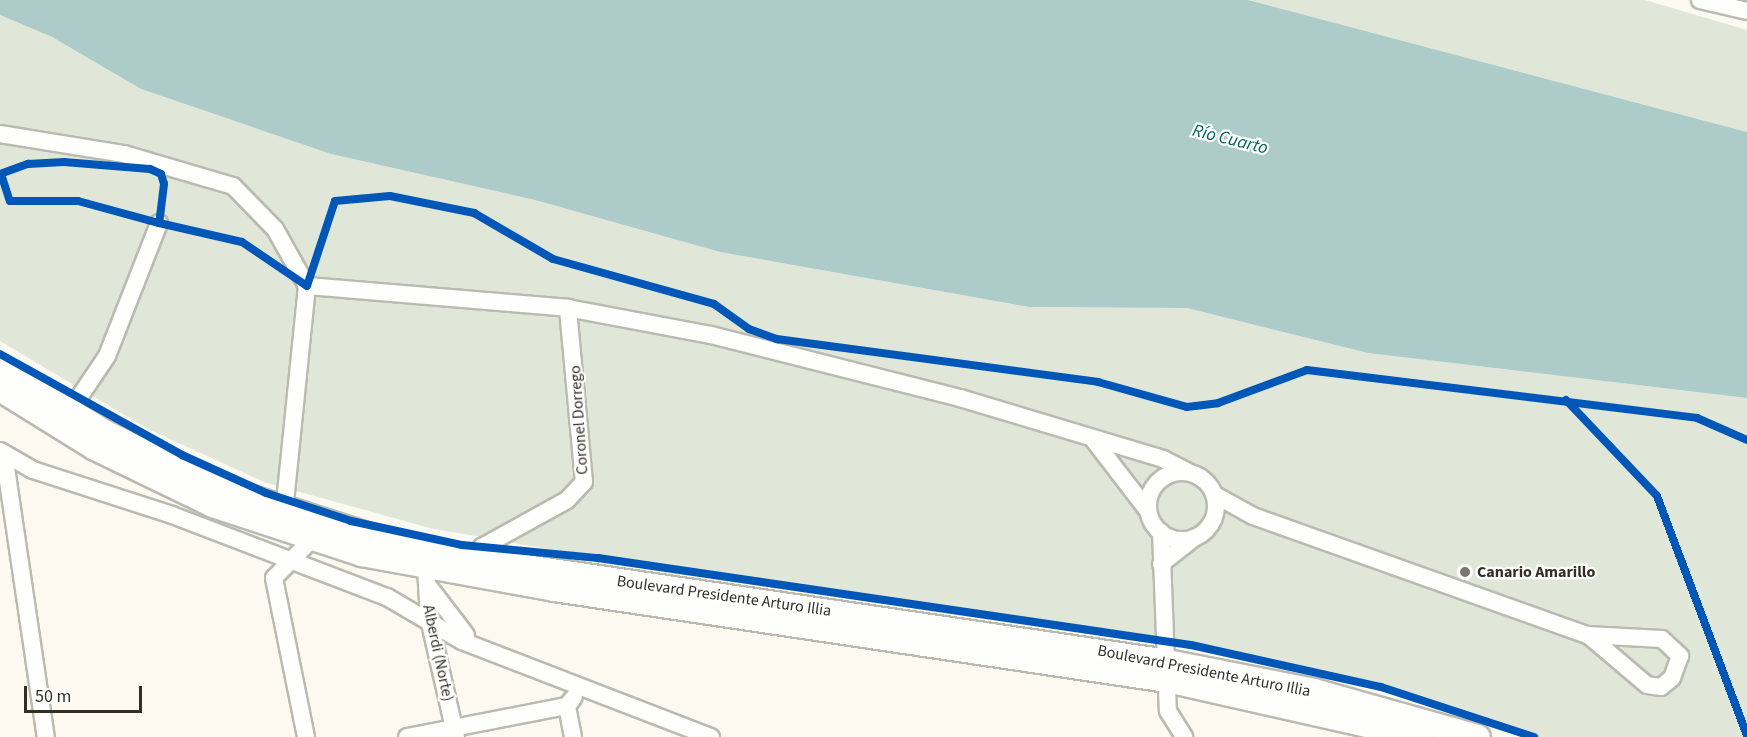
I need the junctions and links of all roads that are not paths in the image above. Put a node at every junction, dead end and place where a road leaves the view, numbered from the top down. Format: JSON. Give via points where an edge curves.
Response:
{"nodes":[{"id":1,"x":1700,"y":0,"type":"edge"},
{"id":2,"x":1747,"y":11,"type":"edge"},
{"id":3,"x":0,"y":134,"type":"edge"},
{"id":4,"x":159,"y":223,"type":"dead end"},
{"id":5,"x":307,"y":286,"type":"junction"},
{"id":6,"x":568,"y":308,"type":"junction"},
{"id":7,"x":0,"y":367,"type":"edge"},
{"id":8,"x":0,"y":389,"type":"edge"},
{"id":9,"x":70,"y":411,"type":"junction"},
{"id":10,"x":1092,"y":438,"type":"junction"},
{"id":11,"x":2,"y":452,"type":"edge"},
{"id":12,"x":1188,"y":472,"type":"junction"},
{"id":13,"x":1215,"y":495,"type":"junction"},
{"id":14,"x":1148,"y":511,"type":"junction"},
{"id":15,"x":284,"y":512,"type":"junction"},
{"id":16,"x":1216,"y":513,"type":"junction"},
{"id":17,"x":1253,"y":516,"type":"junction"},
{"id":18,"x":314,"y":531,"type":"junction"},
{"id":19,"x":1161,"y":532,"type":"junction"},
{"id":20,"x":1194,"y":538,"type":"junction"},
{"id":21,"x":291,"y":562,"type":"junction"},
{"id":22,"x":1161,"y":564,"type":"junction"},
{"id":23,"x":465,"y":566,"type":"junction"},
{"id":24,"x":425,"y":575,"type":"junction"},
{"id":25,"x":429,"y":619,"type":"junction"},
{"id":26,"x":1588,"y":635,"type":"junction"},
{"id":27,"x":477,"y":647,"type":"junction"},
{"id":28,"x":1167,"y":671,"type":"junction"},
{"id":29,"x":582,"y":687,"type":"junction"},
{"id":30,"x":567,"y":706,"type":"junction"},
{"id":31,"x":455,"y":732,"type":"edge"},
{"id":32,"x":46,"y":737,"type":"edge"},
{"id":33,"x":306,"y":737,"type":"edge"},
{"id":34,"x":407,"y":737,"type":"edge"},
{"id":35,"x":573,"y":737,"type":"edge"},
{"id":36,"x":711,"y":737,"type":"edge"},
{"id":37,"x":1184,"y":737,"type":"edge"},
{"id":38,"x":1420,"y":737,"type":"edge"},
{"id":39,"x":1478,"y":737,"type":"edge"}],
"edges":[{"from":1,"to":2,"type":"street"},
{"from":3,"to":5,"type":"street","via":[[124,154],[233,186],[275,230]]},
{"from":4,"to":9,"type":"street","via":[[107,356]]},
{"from":5,"to":6,"type":"street"},
{"from":5,"to":15,"type":"street"},
{"from":6,"to":10,"type":"street","via":[[711,334]]},
{"from":6,"to":23,"type":"street","name":"Coronel Dorrego","via":[[584,482],[567,500],[499,535]]},
{"from":7,"to":9,"type":"main road","name":"Boulevard Presidente Arturo Illia"},
{"from":8,"to":18,"type":"main road","name":"Boulevard Presidente Arturo Illia","via":[[147,474]]},
{"from":9,"to":15,"type":"main road","name":"Boulevard Presidente Arturo Illia","via":[[155,458]]},
{"from":10,"to":12,"type":"street"},
{"from":10,"to":14,"type":"street","via":[[1123,471]]},
{"from":11,"to":21,"type":"street","via":[[33,470]]},
{"from":11,"to":32,"type":"street"},
{"from":12,"to":13,"type":"street","via":[[1205,480]]},
{"from":12,"to":14,"type":"street","via":[[1158,481]]},
{"from":13,"to":16,"type":"street"},
{"from":13,"to":17,"type":"street"},
{"from":14,"to":19,"type":"street"},
{"from":15,"to":18,"type":"main road","name":"Boulevard Presidente Arturo Illia"},
{"from":16,"to":17,"type":"street"},
{"from":16,"to":20,"type":"street"},
{"from":17,"to":26,"type":"street"},
{"from":18,"to":21,"type":"street"},
{"from":18,"to":23,"type":"main road","name":"Boulevard Presidente Arturo Illia"},
{"from":18,"to":24,"type":"main road","name":"Boulevard Presidente Arturo Illia"},
{"from":19,"to":20,"type":"street"},
{"from":19,"to":22,"type":"street"},
{"from":20,"to":22,"type":"street"},
{"from":21,"to":25,"type":"street","via":[[387,597]]},
{"from":21,"to":33,"type":"street","via":[[274,578]]},
{"from":22,"to":28,"type":"street"},
{"from":23,"to":24,"type":"main road","name":"Boulevard Presidente Arturo Illia"},
{"from":23,"to":28,"type":"main road","name":"Boulevard Presidente Arturo Illia"},
{"from":24,"to":25,"type":"street","name":"Alberdi (Norte)"},
{"from":24,"to":27,"type":"street"},
{"from":25,"to":27,"type":"street"},
{"from":25,"to":31,"type":"street","name":"Alberdi (Norte)"},
{"from":26,"to":26,"type":"street","via":[[1647,686],[1661,687],[1672,678],[1680,656],[1662,639]]},
{"from":27,"to":29,"type":"street"},
{"from":28,"to":37,"type":"street","via":[[1168,711]]},
{"from":28,"to":38,"type":"main road","name":"Boulevard Presidente Arturo Illia"},
{"from":28,"to":39,"type":"main road","name":"Boulevard Presidente Arturo Illia","via":[[1314,691]]},
{"from":29,"to":30,"type":"street"},
{"from":29,"to":36,"type":"street"},
{"from":30,"to":31,"type":"street"},
{"from":30,"to":35,"type":"street"},
{"from":31,"to":34,"type":"street"}]}
